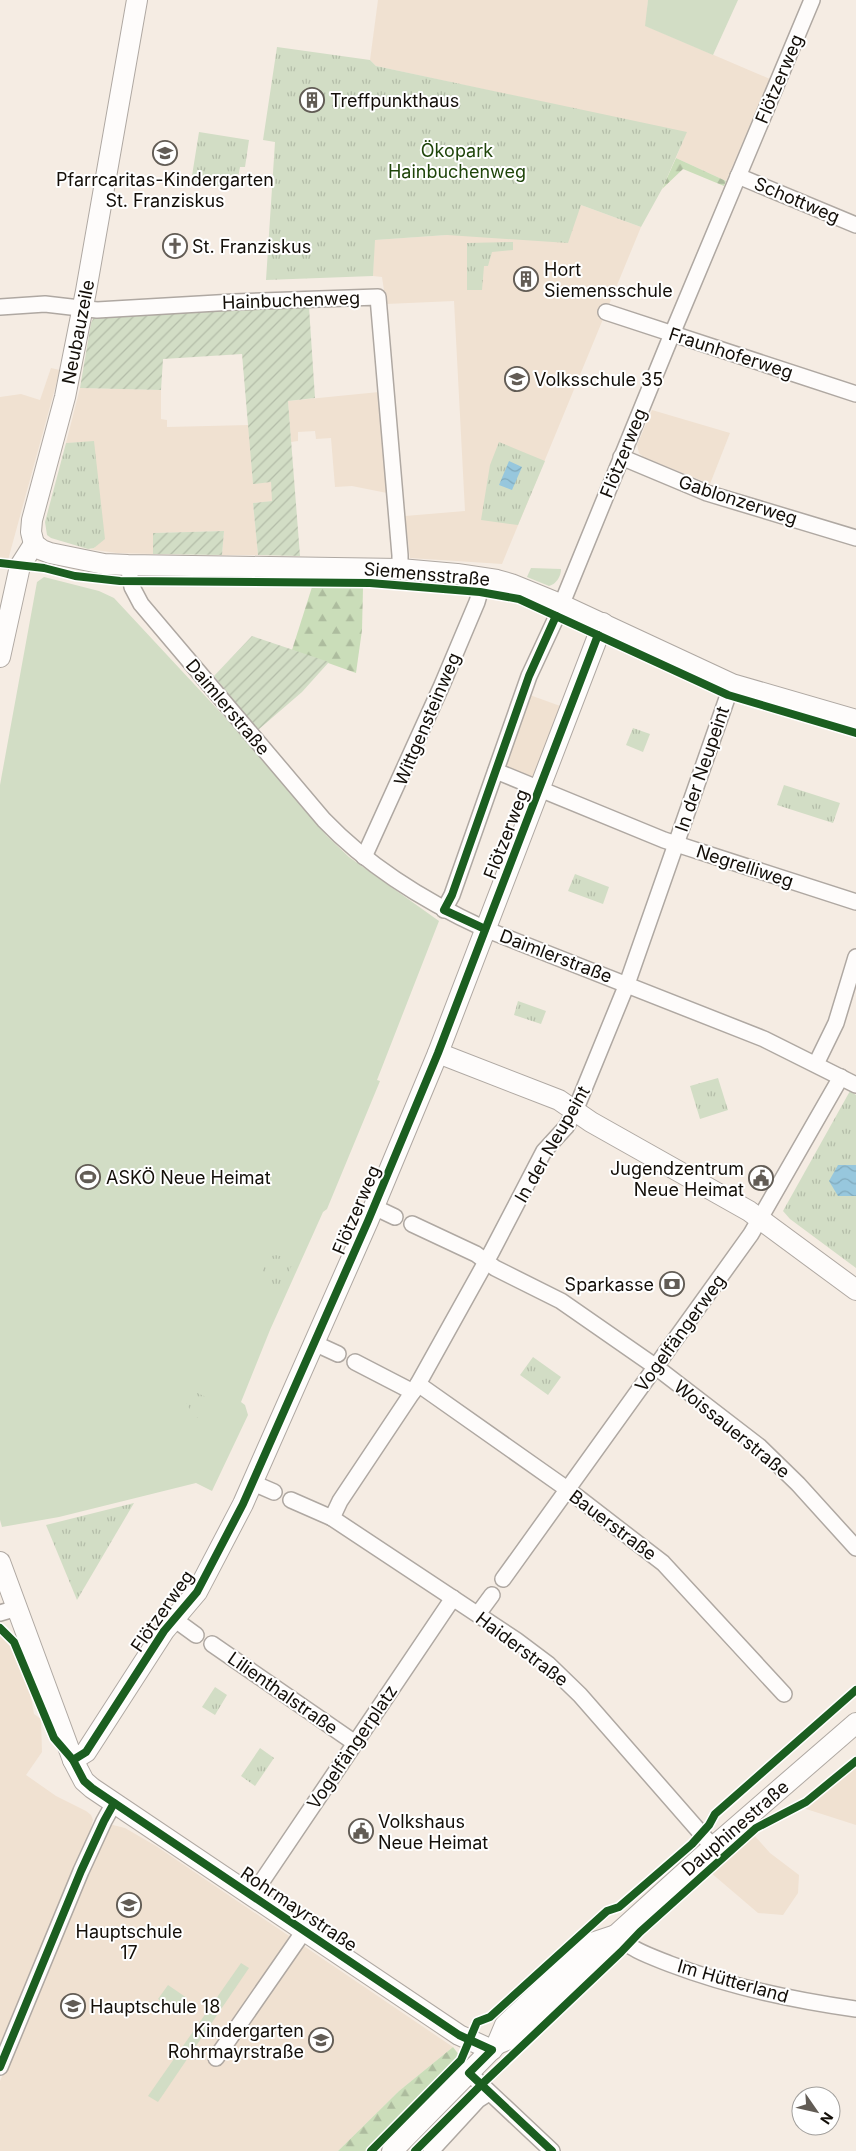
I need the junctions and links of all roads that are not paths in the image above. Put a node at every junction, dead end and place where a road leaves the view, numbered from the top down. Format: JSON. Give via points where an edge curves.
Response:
{"nodes":[{"id":1,"x":137,"y":0,"type":"edge"},
{"id":2,"x":812,"y":0,"type":"edge"},
{"id":3,"x":738,"y":176,"type":"junction"},
{"id":4,"x":856,"y":225,"type":"edge"},
{"id":5,"x":0,"y":307,"type":"edge"},
{"id":6,"x":83,"y":308,"type":"junction"},
{"id":7,"x":606,"y":312,"type":"dead end"},
{"id":8,"x":672,"y":334,"type":"junction"},
{"id":9,"x":856,"y":394,"type":"edge"},
{"id":10,"x":621,"y":457,"type":"junction"},
{"id":11,"x":856,"y":538,"type":"edge"},
{"id":12,"x":34,"y":544,"type":"junction"},
{"id":13,"x":128,"y":565,"type":"junction"},
{"id":14,"x":400,"y":569,"type":"junction"},
{"id":15,"x":484,"y":578,"type":"junction"},
{"id":16,"x":560,"y":604,"type":"junction"},
{"id":17,"x":603,"y":623,"type":"junction"},
{"id":18,"x":0,"y":657,"type":"edge"},
{"id":19,"x":732,"y":684,"type":"junction"},
{"id":20,"x":856,"y":720,"type":"edge"},
{"id":21,"x":496,"y":771,"type":"junction"},
{"id":22,"x":540,"y":788,"type":"junction"},
{"id":23,"x":676,"y":844,"type":"junction"},
{"id":24,"x":364,"y":857,"type":"junction"},
{"id":25,"x":856,"y":902,"type":"edge"},
{"id":26,"x":444,"y":910,"type":"junction"},
{"id":27,"x":485,"y":929,"type":"junction"},
{"id":28,"x":856,"y":957,"type":"edge"},
{"id":29,"x":627,"y":984,"type":"junction"},
{"id":30,"x":438,"y":1053,"type":"junction"},
{"id":31,"x":816,"y":1064,"type":"junction"},
{"id":32,"x":841,"y":1077,"type":"junction"},
{"id":33,"x":856,"y":1085,"type":"edge"},
{"id":34,"x":575,"y":1111,"type":"junction"},
{"id":35,"x":374,"y":1207,"type":"junction"},
{"id":36,"x":395,"y":1217,"type":"dead end"},
{"id":37,"x":760,"y":1219,"type":"junction"},
{"id":38,"x":412,"y":1224,"type":"dead end"},
{"id":39,"x":486,"y":1261,"type":"junction"},
{"id":40,"x":856,"y":1290,"type":"edge"},
{"id":41,"x":314,"y":1343,"type":"junction"},
{"id":42,"x":338,"y":1354,"type":"dead end"},
{"id":43,"x":355,"y":1362,"type":"dead end"},
{"id":44,"x":656,"y":1367,"type":"junction"},
{"id":45,"x":415,"y":1388,"type":"junction"},
{"id":46,"x":252,"y":1483,"type":"junction"},
{"id":47,"x":567,"y":1489,"type":"junction"},
{"id":48,"x":274,"y":1492,"type":"dead end"},
{"id":49,"x":291,"y":1500,"type":"dead end"},
{"id":50,"x":332,"y":1518,"type":"junction"},
{"id":51,"x":856,"y":1548,"type":"edge"},
{"id":52,"x":0,"y":1562,"type":"edge"},
{"id":53,"x":503,"y":1579,"type":"dead end"},
{"id":54,"x":492,"y":1595,"type":"dead end"},
{"id":55,"x":453,"y":1598,"type":"junction"},
{"id":56,"x":8,"y":1610,"type":"edge"},
{"id":57,"x":478,"y":1614,"type":"junction"},
{"id":58,"x":174,"y":1619,"type":"junction"},
{"id":59,"x":196,"y":1635,"type":"dead end"},
{"id":60,"x":212,"y":1644,"type":"dead end"},
{"id":61,"x":784,"y":1694,"type":"dead end"},
{"id":62,"x":856,"y":1723,"type":"edge"},
{"id":63,"x":355,"y":1742,"type":"junction"},
{"id":64,"x":73,"y":1760,"type":"junction"},
{"id":65,"x":114,"y":1803,"type":"junction"},
{"id":66,"x":712,"y":1847,"type":"junction"},
{"id":67,"x":252,"y":1896,"type":"junction"},
{"id":68,"x":304,"y":1931,"type":"junction"},
{"id":69,"x":616,"y":1935,"type":"junction"},
{"id":70,"x":856,"y":2009,"type":"edge"},
{"id":71,"x":494,"y":2047,"type":"junction"},
{"id":72,"x":216,"y":2058,"type":"dead end"},
{"id":73,"x":0,"y":2067,"type":"edge"},
{"id":74,"x":469,"y":2073,"type":"junction"},
{"id":75,"x":488,"y":2093,"type":"junction"},
{"id":76,"x":392,"y":2151,"type":"edge"},
{"id":77,"x":431,"y":2151,"type":"edge"},
{"id":78,"x":552,"y":2151,"type":"edge"}],
"edges":[{"from":1,"to":6,"type":"street","name":"Neubauzeile"},
{"from":2,"to":3,"type":"street","name":"Flötzerweg"},
{"from":3,"to":4,"type":"street","name":"Schottweg"},
{"from":3,"to":8,"type":"street","name":"Flötzerweg"},
{"from":5,"to":6,"type":"street","via":[[45,304]]},
{"from":6,"to":12,"type":"street","name":"Neubauzeile","via":[[65,397],[32,520]]},
{"from":6,"to":14,"type":"street","name":"Hainbuchenweg","via":[[97,310],[378,297]]},
{"from":7,"to":8,"type":"street","name":"Fraunhoferweg"},
{"from":8,"to":9,"type":"street","name":"Fraunhoferweg"},
{"from":8,"to":10,"type":"street","name":"Flötzerweg"},
{"from":10,"to":11,"type":"street","name":"Gablonzerweg","via":[[706,493]]},
{"from":10,"to":16,"type":"street","name":"Flötzerweg"},
{"from":12,"to":13,"type":"street","name":"Siemensstraße","via":[[54,554],[104,564]]},
{"from":12,"to":18,"type":"street","via":[[20,566]]},
{"from":13,"to":14,"type":"street","name":"Siemensstraße"},
{"from":13,"to":24,"type":"street","name":"Daimlerstraße","via":[[132,587],[141,604],[324,820]]},
{"from":14,"to":15,"type":"street","name":"Siemensstraße"},
{"from":15,"to":16,"type":"street","name":"Siemensstraße","via":[[512,584]]},
{"from":15,"to":24,"type":"street","name":"Wittgensteinweg","via":[[477,602]]},
{"from":16,"to":17,"type":"street","name":"Siemensstraße"},
{"from":16,"to":21,"type":"street","name":"Flötzerweg"},
{"from":17,"to":19,"type":"street","name":"Siemensstraße"},
{"from":17,"to":22,"type":"street","name":"Flötzerweg"},
{"from":19,"to":20,"type":"street","name":"Siemensstraße"},
{"from":19,"to":23,"type":"street","name":"In der Neupeint"},
{"from":21,"to":22,"type":"street","name":"Negrelliweg"},
{"from":21,"to":26,"type":"street","name":"Flötzerweg"},
{"from":22,"to":23,"type":"street","name":"Negrelliweg"},
{"from":22,"to":27,"type":"street","name":"Flötzerweg"},
{"from":23,"to":25,"type":"street","name":"Negrelliweg"},
{"from":23,"to":29,"type":"street","name":"In der Neupeint"},
{"from":24,"to":26,"type":"street","name":"Daimlerstraße"},
{"from":26,"to":27,"type":"street","name":"Daimlerstraße"},
{"from":27,"to":29,"type":"street","name":"Daimlerstraße"},
{"from":27,"to":30,"type":"street","name":"Flötzerweg"},
{"from":28,"to":31,"type":"street","via":[[836,1023]]},
{"from":29,"to":31,"type":"street","name":"Daimlerstraße","via":[[764,1039]]},
{"from":29,"to":34,"type":"street","name":"In der Neupeint"},
{"from":30,"to":34,"type":"street","via":[[559,1100]]},
{"from":30,"to":35,"type":"street","name":"Flötzerweg"},
{"from":31,"to":32,"type":"street","name":"Daimlerstraße"},
{"from":32,"to":33,"type":"street","name":"Daimlerstraße"},
{"from":32,"to":37,"type":"street","name":"Vogelfängerweg"},
{"from":34,"to":37,"type":"street"},
{"from":34,"to":39,"type":"street","name":"In der Neupeint","via":[[544,1152]]},
{"from":35,"to":36,"type":"street"},
{"from":35,"to":41,"type":"street","name":"Flötzerweg"},
{"from":37,"to":40,"type":"street"},
{"from":37,"to":44,"type":"street","name":"Vogelfängerweg"},
{"from":38,"to":39,"type":"street","name":"Woissauerstraße"},
{"from":39,"to":44,"type":"street","name":"Woissauerstraße","via":[[574,1309]]},
{"from":39,"to":45,"type":"street","name":"In der Neupeint"},
{"from":41,"to":42,"type":"street"},
{"from":41,"to":46,"type":"street","name":"Flötzerweg"},
{"from":43,"to":45,"type":"street","name":"Bauerstraße"},
{"from":44,"to":47,"type":"street","name":"Vogelfängerweg"},
{"from":44,"to":51,"type":"street","name":"Woissauerstraße","via":[[760,1447]]},
{"from":45,"to":47,"type":"street","name":"Bauerstraße"},
{"from":45,"to":50,"type":"street","name":"In der Neupeint"},
{"from":46,"to":48,"type":"street"},
{"from":46,"to":58,"type":"street","name":"Flötzerweg","via":[[197,1592]]},
{"from":47,"to":53,"type":"street","name":"Vogelfängerweg"},
{"from":47,"to":61,"type":"street","name":"Bauerstraße","via":[[663,1563]]},
{"from":49,"to":50,"type":"street","name":"Haiderstraße"},
{"from":50,"to":55,"type":"street","name":"Haiderstraße"},
{"from":52,"to":56,"type":"street"},
{"from":54,"to":57,"type":"street"},
{"from":55,"to":57,"type":"street","name":"Haiderstraße"},
{"from":55,"to":63,"type":"street","name":"Vogelfängerplatz"},
{"from":56,"to":64,"type":"street"},
{"from":57,"to":66,"type":"street","name":"Haiderstraße","via":[[548,1664],[580,1695]]},
{"from":58,"to":59,"type":"street"},
{"from":58,"to":64,"type":"street","name":"Flötzerweg","via":[[86,1752]]},
{"from":60,"to":63,"type":"street","name":"Lilienthalstraße"},
{"from":62,"to":66,"type":"street","name":"Dauphinestraße"},
{"from":63,"to":67,"type":"street","name":"Vogelfängerplatz"},
{"from":64,"to":65,"type":"street","name":"Rohrmayrstraße","via":[[84,1781]]},
{"from":65,"to":67,"type":"street","name":"Rohrmayrstraße"},
{"from":65,"to":73,"type":"street","via":[[81,1871]]},
{"from":66,"to":69,"type":"street","name":"Dauphinestraße"},
{"from":67,"to":68,"type":"street","name":"Rohrmayrstraße"},
{"from":68,"to":71,"type":"street","name":"Rohrmayrstraße","via":[[459,2035]]},
{"from":68,"to":72,"type":"street"},
{"from":69,"to":70,"type":"street","name":"Im Hütterland","via":[[636,1951],[704,1976],[786,1997]]},
{"from":69,"to":71,"type":"street","name":"Dauphinestraße","via":[[604,1956],[518,2036]]},
{"from":71,"to":74,"type":"street","name":"Dauphinestraße"},
{"from":74,"to":75,"type":"street"},
{"from":74,"to":76,"type":"street","name":"Dauphinestraße"},
{"from":75,"to":77,"type":"street"},
{"from":75,"to":78,"type":"street"}]}
